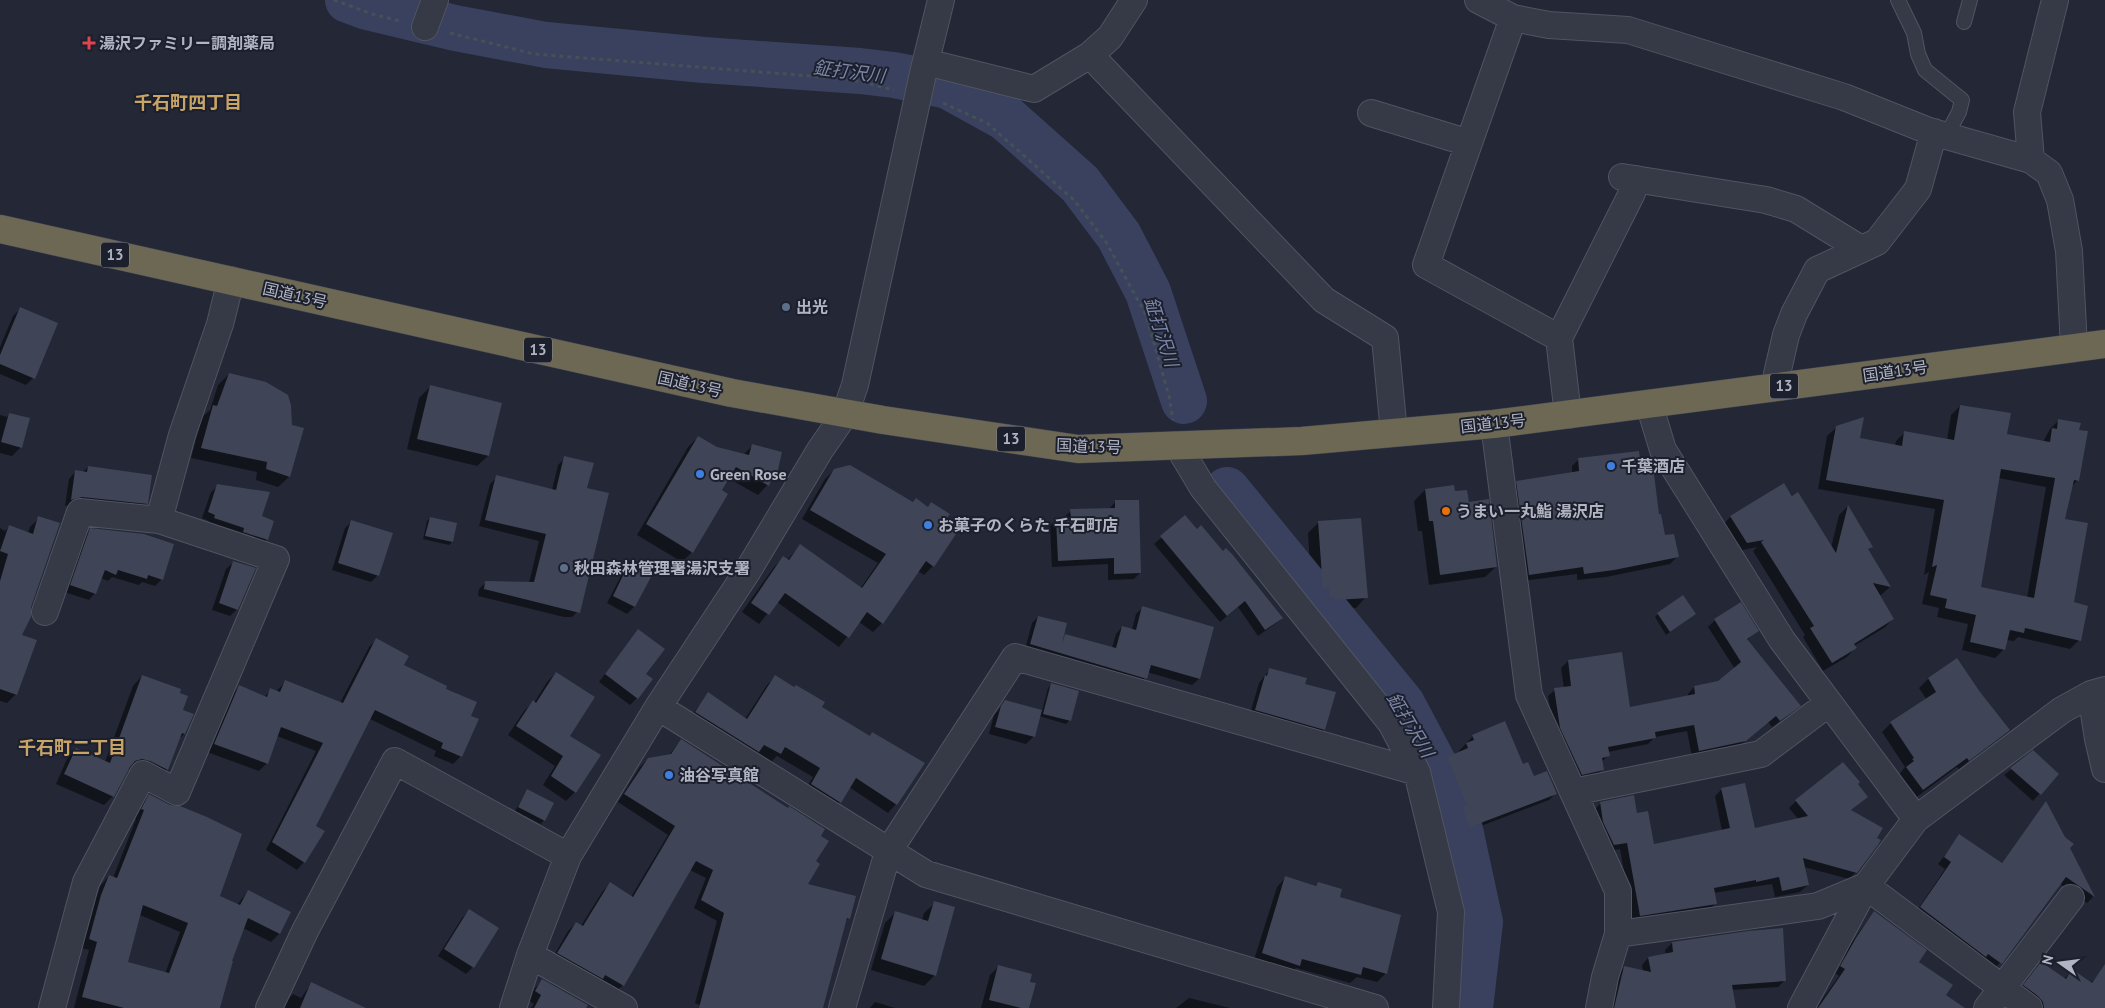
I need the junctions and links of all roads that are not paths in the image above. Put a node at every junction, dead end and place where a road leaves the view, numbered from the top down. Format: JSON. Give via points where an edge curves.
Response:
{"nodes":[{"id":1,"x":941,"y":0,"type":"edge"},
{"id":2,"x":1134,"y":0,"type":"edge"},
{"id":3,"x":1478,"y":0,"type":"edge"},
{"id":4,"x":1898,"y":0,"type":"edge"},
{"id":5,"x":1970,"y":0,"type":"edge"},
{"id":6,"x":2055,"y":0,"type":"edge"},
{"id":7,"x":1513,"y":18,"type":"junction"},
{"id":8,"x":1964,"y":22,"type":"dead end"},
{"id":9,"x":1090,"y":55,"type":"junction"},
{"id":10,"x":925,"y":66,"type":"junction"},
{"id":11,"x":1371,"y":113,"type":"dead end"},
{"id":12,"x":1940,"y":134,"type":"junction"},
{"id":13,"x":1469,"y":143,"type":"junction"},
{"id":14,"x":2031,"y":160,"type":"junction"},
{"id":15,"x":0,"y":229,"type":"edge"},
{"id":16,"x":1861,"y":248,"type":"junction"},
{"id":17,"x":231,"y":280,"type":"junction"},
{"id":18,"x":1559,"y":338,"type":"junction"},
{"id":19,"x":2105,"y":344,"type":"edge"},
{"id":20,"x":2074,"y":347,"type":"junction"},
{"id":21,"x":1777,"y":387,"type":"junction"},
{"id":22,"x":1649,"y":404,"type":"junction"},
{"id":23,"x":845,"y":414,"type":"junction"},
{"id":24,"x":1568,"y":415,"type":"junction"},
{"id":25,"x":1494,"y":424,"type":"junction"},
{"id":26,"x":1394,"y":433,"type":"junction"},
{"id":27,"x":1178,"y":446,"type":"junction"},
{"id":28,"x":159,"y":520,"type":"junction"},
{"id":29,"x":45,"y":612,"type":"dead end"},
{"id":30,"x":2098,"y":692,"type":"edge"},
{"id":31,"x":1829,"y":704,"type":"junction"},
{"id":32,"x":658,"y":707,"type":"junction"},
{"id":33,"x":2105,"y":768,"type":"edge"},
{"id":34,"x":1417,"y":772,"type":"junction"},
{"id":35,"x":1573,"y":792,"type":"junction"},
{"id":36,"x":1916,"y":819,"type":"junction"},
{"id":37,"x":888,"y":852,"type":"junction"},
{"id":38,"x":568,"y":856,"type":"junction"},
{"id":39,"x":1866,"y":886,"type":"junction"},
{"id":40,"x":2070,"y":898,"type":"dead end"},
{"id":41,"x":1618,"y":934,"type":"junction"},
{"id":42,"x":530,"y":955,"type":"junction"},
{"id":43,"x":1995,"y":998,"type":"edge"},
{"id":44,"x":52,"y":1008,"type":"edge"},
{"id":45,"x":269,"y":1008,"type":"edge"},
{"id":46,"x":513,"y":1008,"type":"edge"},
{"id":47,"x":624,"y":1008,"type":"edge"},
{"id":48,"x":842,"y":1008,"type":"edge"},
{"id":49,"x":1375,"y":1008,"type":"edge"},
{"id":50,"x":1446,"y":1008,"type":"edge"},
{"id":51,"x":1599,"y":1008,"type":"edge"},
{"id":52,"x":1801,"y":1008,"type":"edge"},
{"id":53,"x":2029,"y":1008,"type":"edge"}],
"edges":[{"from":1,"to":10,"type":"street"},
{"from":2,"to":9,"type":"street","via":[[1110,36]]},
{"from":3,"to":7,"type":"street"},
{"from":4,"to":12,"type":"lane","via":[[1914,33],[1925,70],[1962,100],[1958,112]]},
{"from":5,"to":8,"type":"lane"},
{"from":6,"to":14,"type":"street","via":[[2027,112]]},
{"from":7,"to":12,"type":"street","via":[[1549,25],[1628,30],[1844,97]]},
{"from":7,"to":13,"type":"street"},
{"from":9,"to":10,"type":"street","via":[[1034,89]]},
{"from":9,"to":26,"type":"street","via":[[1324,300],[1385,338]]},
{"from":10,"to":23,"type":"street","via":[[855,385]]},
{"from":11,"to":13,"type":"street"},
{"from":12,"to":14,"type":"street"},
{"from":12,"to":16,"type":"street","via":[[1918,189],[1877,242]]},
{"from":13,"to":18,"type":"street","via":[[1426,265]]},
{"from":14,"to":20,"type":"street","via":[[2049,173],[2060,200],[2069,251]]},
{"from":15,"to":17,"type":"highway","name":"国道13号","number":"13"},
{"from":16,"to":18,"type":"street","via":[[1796,209],[1766,200],[1629,178],[1632,193]]},
{"from":16,"to":21,"type":"street","via":[[1817,270],[1786,335]]},
{"from":17,"to":23,"type":"highway","name":"国道13号","number":"13","via":[[732,393]]},
{"from":17,"to":28,"type":"street"},
{"from":18,"to":24,"type":"street"},
{"from":19,"to":20,"type":"highway","name":"国道13号","number":"13"},
{"from":20,"to":21,"type":"highway","name":"国道13号","number":"13"},
{"from":21,"to":22,"type":"highway","name":"国道13号","number":"13"},
{"from":22,"to":24,"type":"highway","name":"国道13号","number":"13"},
{"from":22,"to":31,"type":"street","via":[[1663,450],[1782,640]]},
{"from":23,"to":27,"type":"highway","name":"国道13号","number":"13","via":[[1078,449]]},
{"from":23,"to":32,"type":"street"},
{"from":24,"to":25,"type":"highway","name":"国道13号","number":"13"},
{"from":25,"to":26,"type":"highway","name":"国道13号","number":"13"},
{"from":25,"to":35,"type":"street","via":[[1529,695]]},
{"from":26,"to":27,"type":"highway","name":"国道13号","number":"13"},
{"from":27,"to":34,"type":"street","via":[[1203,488],[1392,723]]},
{"from":28,"to":29,"type":"street","via":[[80,512]]},
{"from":28,"to":44,"type":"street","via":[[276,559],[177,792],[143,774],[86,882]]},
{"from":30,"to":33,"type":"street"},
{"from":30,"to":36,"type":"street","via":[[2062,710]]},
{"from":31,"to":35,"type":"street","via":[[1761,754]]},
{"from":31,"to":36,"type":"street"},
{"from":32,"to":37,"type":"street"},
{"from":32,"to":38,"type":"street"},
{"from":34,"to":37,"type":"street","via":[[1015,657]]},
{"from":34,"to":50,"type":"street","via":[[1451,912]]},
{"from":35,"to":41,"type":"street","via":[[1618,891]]},
{"from":36,"to":39,"type":"street"},
{"from":37,"to":48,"type":"street"},
{"from":37,"to":49,"type":"street","via":[[926,874]]},
{"from":38,"to":42,"type":"street"},
{"from":38,"to":45,"type":"street","via":[[395,761],[305,931]]},
{"from":39,"to":41,"type":"street","via":[[1818,906]]},
{"from":39,"to":43,"type":"street"},
{"from":39,"to":52,"type":"street"},
{"from":40,"to":43,"type":"street"},
{"from":41,"to":51,"type":"street"},
{"from":42,"to":46,"type":"street"},
{"from":42,"to":47,"type":"street"},
{"from":43,"to":53,"type":"street"}]}
